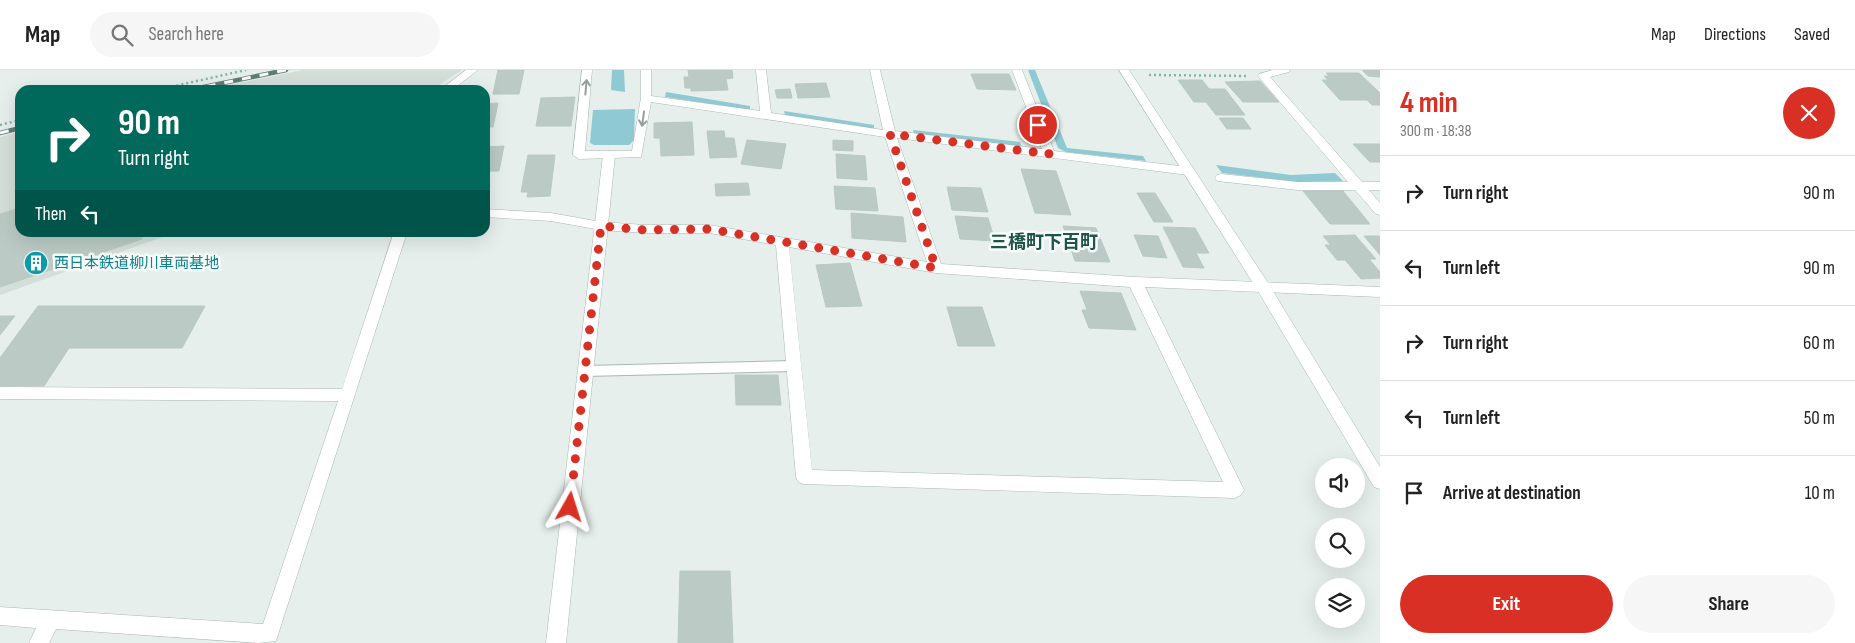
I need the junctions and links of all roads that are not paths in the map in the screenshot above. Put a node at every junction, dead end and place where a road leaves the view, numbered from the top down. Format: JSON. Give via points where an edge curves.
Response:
{"nodes":[{"id":1,"x":474,"y":70,"type":"edge"},
{"id":2,"x":588,"y":70,"type":"edge"},
{"id":3,"x":646,"y":70,"type":"edge"},
{"id":4,"x":761,"y":70,"type":"edge"},
{"id":5,"x":875,"y":70,"type":"edge"},
{"id":6,"x":1017,"y":70,"type":"edge"},
{"id":7,"x":1124,"y":70,"type":"edge"},
{"id":8,"x":1284,"y":70,"type":"edge"},
{"id":9,"x":452,"y":85,"type":"edge"},
{"id":10,"x":646,"y":98,"type":"junction"},
{"id":11,"x":766,"y":116,"type":"junction"},
{"id":12,"x":890,"y":134,"type":"junction"},
{"id":13,"x":1049,"y":154,"type":"junction"},
{"id":14,"x":609,"y":155,"type":"junction"},
{"id":15,"x":1188,"y":171,"type":"junction"},
{"id":16,"x":1221,"y":178,"type":"dead end"},
{"id":17,"x":1380,"y":186,"type":"edge"},
{"id":18,"x":1360,"y":187,"type":"junction"},
{"id":19,"x":1380,"y":211,"type":"edge"},
{"id":20,"x":490,"y":213,"type":"edge"},
{"id":21,"x":601,"y":226,"type":"junction"},
{"id":22,"x":399,"y":237,"type":"edge"},
{"id":23,"x":782,"y":241,"type":"junction"},
{"id":24,"x":936,"y":268,"type":"junction"},
{"id":25,"x":1135,"y":282,"type":"junction"},
{"id":26,"x":1263,"y":287,"type":"junction"},
{"id":27,"x":1380,"y":292,"type":"edge"},
{"id":28,"x":794,"y":366,"type":"junction"},
{"id":29,"x":585,"y":371,"type":"junction"},
{"id":30,"x":0,"y":393,"type":"edge"},
{"id":31,"x":348,"y":395,"type":"junction"},
{"id":32,"x":1380,"y":482,"type":"edge"},
{"id":33,"x":0,"y":616,"type":"edge"},
{"id":34,"x":51,"y":620,"type":"junction"},
{"id":35,"x":39,"y":643,"type":"edge"},
{"id":36,"x":556,"y":643,"type":"edge"}],
"edges":[{"from":1,"to":9,"type":"street"},
{"from":14,"to":2,"type":"street","one_way":true,"via":[[579,155]]},
{"from":3,"to":10,"type":"street"},
{"from":4,"to":11,"type":"street"},
{"from":5,"to":12,"type":"street"},
{"from":6,"to":13,"type":"street"},
{"from":7,"to":15,"type":"street"},
{"from":8,"to":18,"type":"street","via":[[1263,76]]},
{"from":10,"to":11,"type":"street"},
{"from":10,"to":14,"type":"street","one_way":true,"via":[[637,154]]},
{"from":11,"to":12,"type":"street"},
{"from":12,"to":13,"type":"street"},
{"from":12,"to":24,"type":"street"},
{"from":13,"to":15,"type":"street"},
{"from":14,"to":21,"type":"street"},
{"from":15,"to":26,"type":"street"},
{"from":16,"to":18,"type":"street","via":[[1298,186]]},
{"from":17,"to":18,"type":"street"},
{"from":18,"to":19,"type":"street"},
{"from":20,"to":21,"type":"street","via":[[552,217]]},
{"from":21,"to":23,"type":"street","via":[[644,230],[709,229]]},
{"from":21,"to":29,"type":"street"},
{"from":22,"to":31,"type":"street"},
{"from":23,"to":24,"type":"street"},
{"from":23,"to":28,"type":"street"},
{"from":24,"to":25,"type":"street"},
{"from":25,"to":26,"type":"street"},
{"from":25,"to":28,"type":"street","via":[[1235,490],[804,477]]},
{"from":26,"to":27,"type":"street"},
{"from":26,"to":32,"type":"street"},
{"from":28,"to":29,"type":"lane"},
{"from":29,"to":36,"type":"street"},
{"from":30,"to":31,"type":"street"},
{"from":31,"to":34,"type":"street","via":[[269,634]]},
{"from":33,"to":34,"type":"street"},
{"from":34,"to":35,"type":"street"}]}
